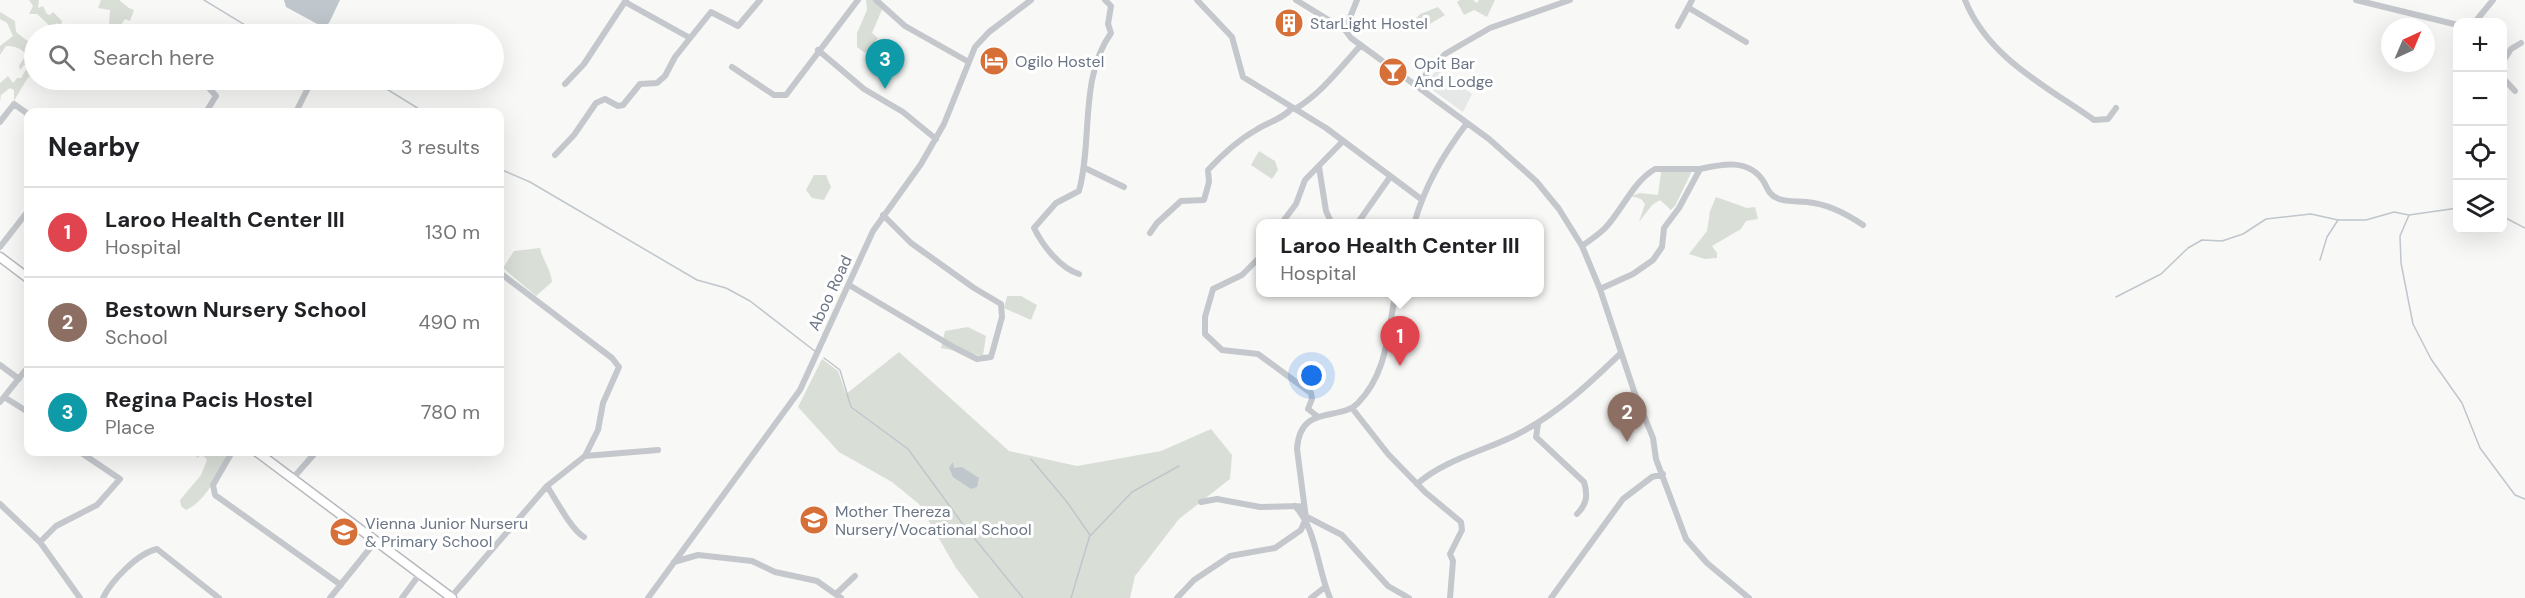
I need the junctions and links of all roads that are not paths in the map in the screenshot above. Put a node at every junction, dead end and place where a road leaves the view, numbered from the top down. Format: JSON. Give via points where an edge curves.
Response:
{"nodes":[{"id":1,"x":760,"y":0,"type":"edge"},
{"id":2,"x":858,"y":0,"type":"edge"},
{"id":3,"x":876,"y":0,"type":"edge"},
{"id":4,"x":1031,"y":0,"type":"edge"},
{"id":5,"x":1105,"y":0,"type":"edge"},
{"id":6,"x":1197,"y":0,"type":"edge"},
{"id":7,"x":1296,"y":0,"type":"edge"},
{"id":8,"x":1357,"y":0,"type":"edge"},
{"id":9,"x":1570,"y":0,"type":"edge"},
{"id":10,"x":1692,"y":0,"type":"edge"},
{"id":11,"x":1965,"y":0,"type":"edge"},
{"id":12,"x":2356,"y":0,"type":"edge"},
{"id":13,"x":2493,"y":0,"type":"edge"},
{"id":14,"x":625,"y":1,"type":"edge"},
{"id":15,"x":1689,"y":8,"type":"junction"},
{"id":16,"x":2478,"y":18,"type":"edge"},
{"id":17,"x":2453,"y":24,"type":"edge"},
{"id":18,"x":1678,"y":26,"type":"dead end"},
{"id":19,"x":1345,"y":30,"type":"junction"},
{"id":20,"x":690,"y":38,"type":"junction"},
{"id":21,"x":1746,"y":42,"type":"dead end"},
{"id":22,"x":2521,"y":43,"type":"dead end"},
{"id":23,"x":1361,"y":45,"type":"junction"},
{"id":24,"x":818,"y":50,"type":"junction"},
{"id":25,"x":2507,"y":55,"type":"edge"},
{"id":26,"x":967,"y":61,"type":"junction"},
{"id":27,"x":732,"y":67,"type":"dead end"},
{"id":28,"x":2507,"y":82,"type":"edge"},
{"id":29,"x":565,"y":84,"type":"dead end"},
{"id":30,"x":1416,"y":85,"type":"junction"},
{"id":31,"x":211,"y":90,"type":"edge"},
{"id":32,"x":307,"y":90,"type":"edge"},
{"id":33,"x":2515,"y":91,"type":"dead end"},
{"id":34,"x":209,"y":108,"type":"edge"},
{"id":35,"x":298,"y":108,"type":"edge"},
{"id":36,"x":2116,"y":108,"type":"dead end"},
{"id":37,"x":1294,"y":109,"type":"junction"},
{"id":38,"x":24,"y":111,"type":"edge"},
{"id":39,"x":0,"y":122,"type":"edge"},
{"id":40,"x":1467,"y":123,"type":"junction"},
{"id":41,"x":936,"y":139,"type":"junction"},
{"id":42,"x":1343,"y":141,"type":"junction"},
{"id":43,"x":555,"y":154,"type":"dead end"},
{"id":44,"x":1319,"y":166,"type":"junction"},
{"id":45,"x":1085,"y":168,"type":"junction"},
{"id":46,"x":1700,"y":169,"type":"junction"},
{"id":47,"x":1390,"y":177,"type":"junction"},
{"id":48,"x":1125,"y":187,"type":"dead end"},
{"id":49,"x":1421,"y":199,"type":"junction"},
{"id":50,"x":883,"y":215,"type":"junction"},
{"id":51,"x":24,"y":216,"type":"edge"},
{"id":52,"x":1285,"y":219,"type":"edge"},
{"id":53,"x":1330,"y":219,"type":"edge"},
{"id":54,"x":1361,"y":219,"type":"edge"},
{"id":55,"x":1415,"y":219,"type":"edge"},
{"id":56,"x":1863,"y":225,"type":"dead end"},
{"id":57,"x":1150,"y":233,"type":"dead end"},
{"id":58,"x":1581,"y":246,"type":"junction"},
{"id":59,"x":0,"y":247,"type":"edge"},
{"id":60,"x":0,"y":257,"type":"edge"},
{"id":61,"x":1256,"y":261,"type":"edge"},
{"id":62,"x":1080,"y":274,"type":"dead end"},
{"id":63,"x":24,"y":275,"type":"edge"},
{"id":64,"x":504,"y":276,"type":"edge"},
{"id":65,"x":849,"y":285,"type":"junction"},
{"id":66,"x":1600,"y":289,"type":"junction"},
{"id":67,"x":1395,"y":297,"type":"edge"},
{"id":68,"x":1622,"y":353,"type":"junction"},
{"id":69,"x":0,"y":365,"type":"edge"},
{"id":70,"x":24,"y":372,"type":"edge"},
{"id":71,"x":19,"y":379,"type":"junction"},
{"id":72,"x":2,"y":400,"type":"edge"},
{"id":73,"x":1352,"y":408,"type":"junction"},
{"id":74,"x":24,"y":410,"type":"edge"},
{"id":75,"x":1317,"y":416,"type":"junction"},
{"id":76,"x":1538,"y":422,"type":"junction"},
{"id":77,"x":658,"y":450,"type":"dead end"},
{"id":78,"x":86,"y":456,"type":"edge"},
{"id":79,"x":230,"y":456,"type":"edge"},
{"id":80,"x":262,"y":456,"type":"edge"},
{"id":81,"x":312,"y":456,"type":"edge"},
{"id":82,"x":585,"y":456,"type":"junction"},
{"id":83,"x":1663,"y":474,"type":"junction"},
{"id":84,"x":293,"y":478,"type":"junction"},
{"id":85,"x":1417,"y":484,"type":"junction"},
{"id":86,"x":547,"y":486,"type":"junction"},
{"id":87,"x":1200,"y":502,"type":"dead end"},
{"id":88,"x":1295,"y":506,"type":"junction"},
{"id":89,"x":1303,"y":506,"type":"junction"},
{"id":90,"x":1,"y":507,"type":"edge"},
{"id":91,"x":1577,"y":514,"type":"dead end"},
{"id":92,"x":1306,"y":517,"type":"junction"},
{"id":93,"x":1323,"y":524,"type":"junction"},
{"id":94,"x":1310,"y":530,"type":"junction"},
{"id":95,"x":584,"y":537,"type":"dead end"},
{"id":96,"x":40,"y":542,"type":"junction"},
{"id":97,"x":375,"y":542,"type":"junction"},
{"id":98,"x":673,"y":563,"type":"junction"},
{"id":99,"x":419,"y":575,"type":"junction"},
{"id":100,"x":855,"y":576,"type":"dead end"},
{"id":101,"x":341,"y":585,"type":"junction"},
{"id":102,"x":1325,"y":587,"type":"junction"},
{"id":103,"x":839,"y":596,"type":"edge"},
{"id":104,"x":452,"y":597,"type":"edge"},
{"id":105,"x":80,"y":598,"type":"edge"},
{"id":106,"x":103,"y":598,"type":"edge"},
{"id":107,"x":219,"y":598,"type":"edge"},
{"id":108,"x":330,"y":598,"type":"edge"},
{"id":109,"x":402,"y":598,"type":"edge"},
{"id":110,"x":648,"y":598,"type":"edge"},
{"id":111,"x":1177,"y":598,"type":"edge"},
{"id":112,"x":1311,"y":598,"type":"edge"},
{"id":113,"x":1330,"y":598,"type":"edge"},
{"id":114,"x":1409,"y":598,"type":"edge"},
{"id":115,"x":1450,"y":598,"type":"edge"},
{"id":116,"x":1551,"y":598,"type":"edge"},
{"id":117,"x":1749,"y":598,"type":"edge"}],
"edges":[{"from":1,"to":20,"type":"street","via":[[738,26],[711,12]]},
{"from":2,"to":24,"type":"street"},
{"from":3,"to":26,"type":"street","via":[[905,26]]},
{"from":4,"to":26,"type":"street","name":"Aboo Road","via":[[989,32]]},
{"from":5,"to":45,"type":"street","via":[[1111,6],[1111,33],[1092,75]]},
{"from":6,"to":37,"type":"street","via":[[1232,37],[1241,74]]},
{"from":7,"to":19,"type":"street"},
{"from":8,"to":19,"type":"street"},
{"from":9,"to":30,"type":"street","via":[[1490,28],[1445,54]]},
{"from":10,"to":15,"type":"street"},
{"from":11,"to":36,"type":"street","via":[[1981,28],[2030,79],[2094,120],[2108,118]]},
{"from":12,"to":17,"type":"street"},
{"from":13,"to":16,"type":"street"},
{"from":14,"to":20,"type":"street"},
{"from":14,"to":29,"type":"street","via":[[584,64]]},
{"from":15,"to":18,"type":"street"},
{"from":15,"to":21,"type":"street"},
{"from":19,"to":23,"type":"street"},
{"from":20,"to":43,"type":"street","via":[[659,81],[640,84],[621,106],[605,99],[596,103]]},
{"from":22,"to":25,"type":"street"},
{"from":23,"to":30,"type":"street"},
{"from":23,"to":37,"type":"street","via":[[1317,95]]},
{"from":24,"to":27,"type":"street","via":[[795,86],[781,96]]},
{"from":24,"to":41,"type":"street","via":[[864,89],[921,124]]},
{"from":26,"to":41,"type":"street","name":"Aboo Road"},
{"from":28,"to":33,"type":"street"},
{"from":30,"to":40,"type":"street"},
{"from":31,"to":34,"type":"street","via":[[217,96]]},
{"from":32,"to":35,"type":"street"},
{"from":37,"to":42,"type":"street"},
{"from":37,"to":57,"type":"street","via":[[1248,135],[1208,170],[1204,201],[1181,201]]},
{"from":38,"to":39,"type":"street","via":[[14,104]]},
{"from":40,"to":49,"type":"street","via":[[1441,158]]},
{"from":40,"to":58,"type":"street","via":[[1536,181]]},
{"from":41,"to":50,"type":"street","name":"Aboo Road"},
{"from":42,"to":44,"type":"street"},
{"from":42,"to":47,"type":"street"},
{"from":44,"to":52,"type":"street","via":[[1305,180],[1296,204]]},
{"from":44,"to":53,"type":"street"},
{"from":45,"to":48,"type":"street"},
{"from":45,"to":62,"type":"street","via":[[1079,191],[1056,203],[1034,228],[1046,249]]},
{"from":46,"to":56,"type":"street","via":[[1722,163],[1740,165],[1757,175],[1769,193],[1779,199],[1813,203],[1848,215]]},
{"from":46,"to":58,"type":"street","via":[[1650,172],[1605,228]]},
{"from":46,"to":66,"type":"street","via":[[1664,228],[1662,247],[1653,260]]},
{"from":47,"to":49,"type":"street"},
{"from":47,"to":54,"type":"street"},
{"from":49,"to":55,"type":"street"},
{"from":50,"to":65,"type":"street","name":"Aboo Road"},
{"from":50,"to":65,"type":"street","via":[[910,243],[1001,304],[1002,318],[991,357],[977,359],[955,348]]},
{"from":51,"to":59,"type":"street"},
{"from":58,"to":66,"type":"street"},
{"from":60,"to":63,"type":"main road"},
{"from":61,"to":75,"type":"street","via":[[1242,275],[1213,290],[1205,317],[1205,334],[1222,350],[1261,356],[1311,393],[1308,409]]},
{"from":64,"to":82,"type":"street","via":[[618,365],[603,403],[598,430]]},
{"from":65,"to":98,"type":"street","name":"Aboo Road","via":[[796,397]]},
{"from":66,"to":68,"type":"street"},
{"from":67,"to":73,"type":"street","via":[[1380,373]]},
{"from":68,"to":76,"type":"street","via":[[1587,386]]},
{"from":68,"to":83,"type":"street"},
{"from":69,"to":71,"type":"street"},
{"from":70,"to":71,"type":"street"},
{"from":71,"to":72,"type":"street"},
{"from":72,"to":74,"type":"street"},
{"from":73,"to":75,"type":"street"},
{"from":73,"to":85,"type":"street"},
{"from":75,"to":89,"type":"street","via":[[1297,444]]},
{"from":76,"to":85,"type":"street","via":[[1439,469]]},
{"from":76,"to":91,"type":"street","via":[[1536,437],[1587,489],[1585,506]]},
{"from":77,"to":82,"type":"street"},
{"from":78,"to":96,"type":"street","via":[[120,479],[97,505],[56,526]]},
{"from":79,"to":101,"type":"street","via":[[213,493]]},
{"from":80,"to":84,"type":"main road"},
{"from":81,"to":84,"type":"street"},
{"from":82,"to":86,"type":"street"},
{"from":83,"to":116,"type":"street","via":[[1652,477],[1623,499]]},
{"from":83,"to":117,"type":"street","via":[[1680,526],[1691,546]]},
{"from":84,"to":97,"type":"main road"},
{"from":85,"to":115,"type":"street","via":[[1462,524],[1450,554]]},
{"from":86,"to":95,"type":"street","via":[[570,518],[572,528]]},
{"from":86,"to":104,"type":"street"},
{"from":87,"to":88,"type":"street","via":[[1217,499],[1260,507]]},
{"from":88,"to":89,"type":"street"},
{"from":88,"to":92,"type":"street"},
{"from":89,"to":92,"type":"street"},
{"from":90,"to":96,"type":"street"},
{"from":92,"to":93,"type":"street"},
{"from":92,"to":94,"type":"street"},
{"from":92,"to":111,"type":"street","via":[[1296,536],[1275,548],[1230,556],[1194,580]]},
{"from":93,"to":94,"type":"street"},
{"from":93,"to":114,"type":"street","via":[[1342,535],[1388,586]]},
{"from":94,"to":102,"type":"street"},
{"from":96,"to":105,"type":"street"},
{"from":97,"to":99,"type":"main road"},
{"from":97,"to":101,"type":"street"},
{"from":98,"to":103,"type":"street","via":[[698,555],[752,561],[775,572],[818,581]]},
{"from":98,"to":110,"type":"street","name":"Aboo Road"},
{"from":99,"to":104,"type":"main road"},
{"from":99,"to":109,"type":"street"},
{"from":100,"to":103,"type":"street"},
{"from":101,"to":108,"type":"street"},
{"from":102,"to":112,"type":"street"},
{"from":102,"to":113,"type":"street"},
{"from":106,"to":107,"type":"street","via":[[132,565],[157,549]]}]}
